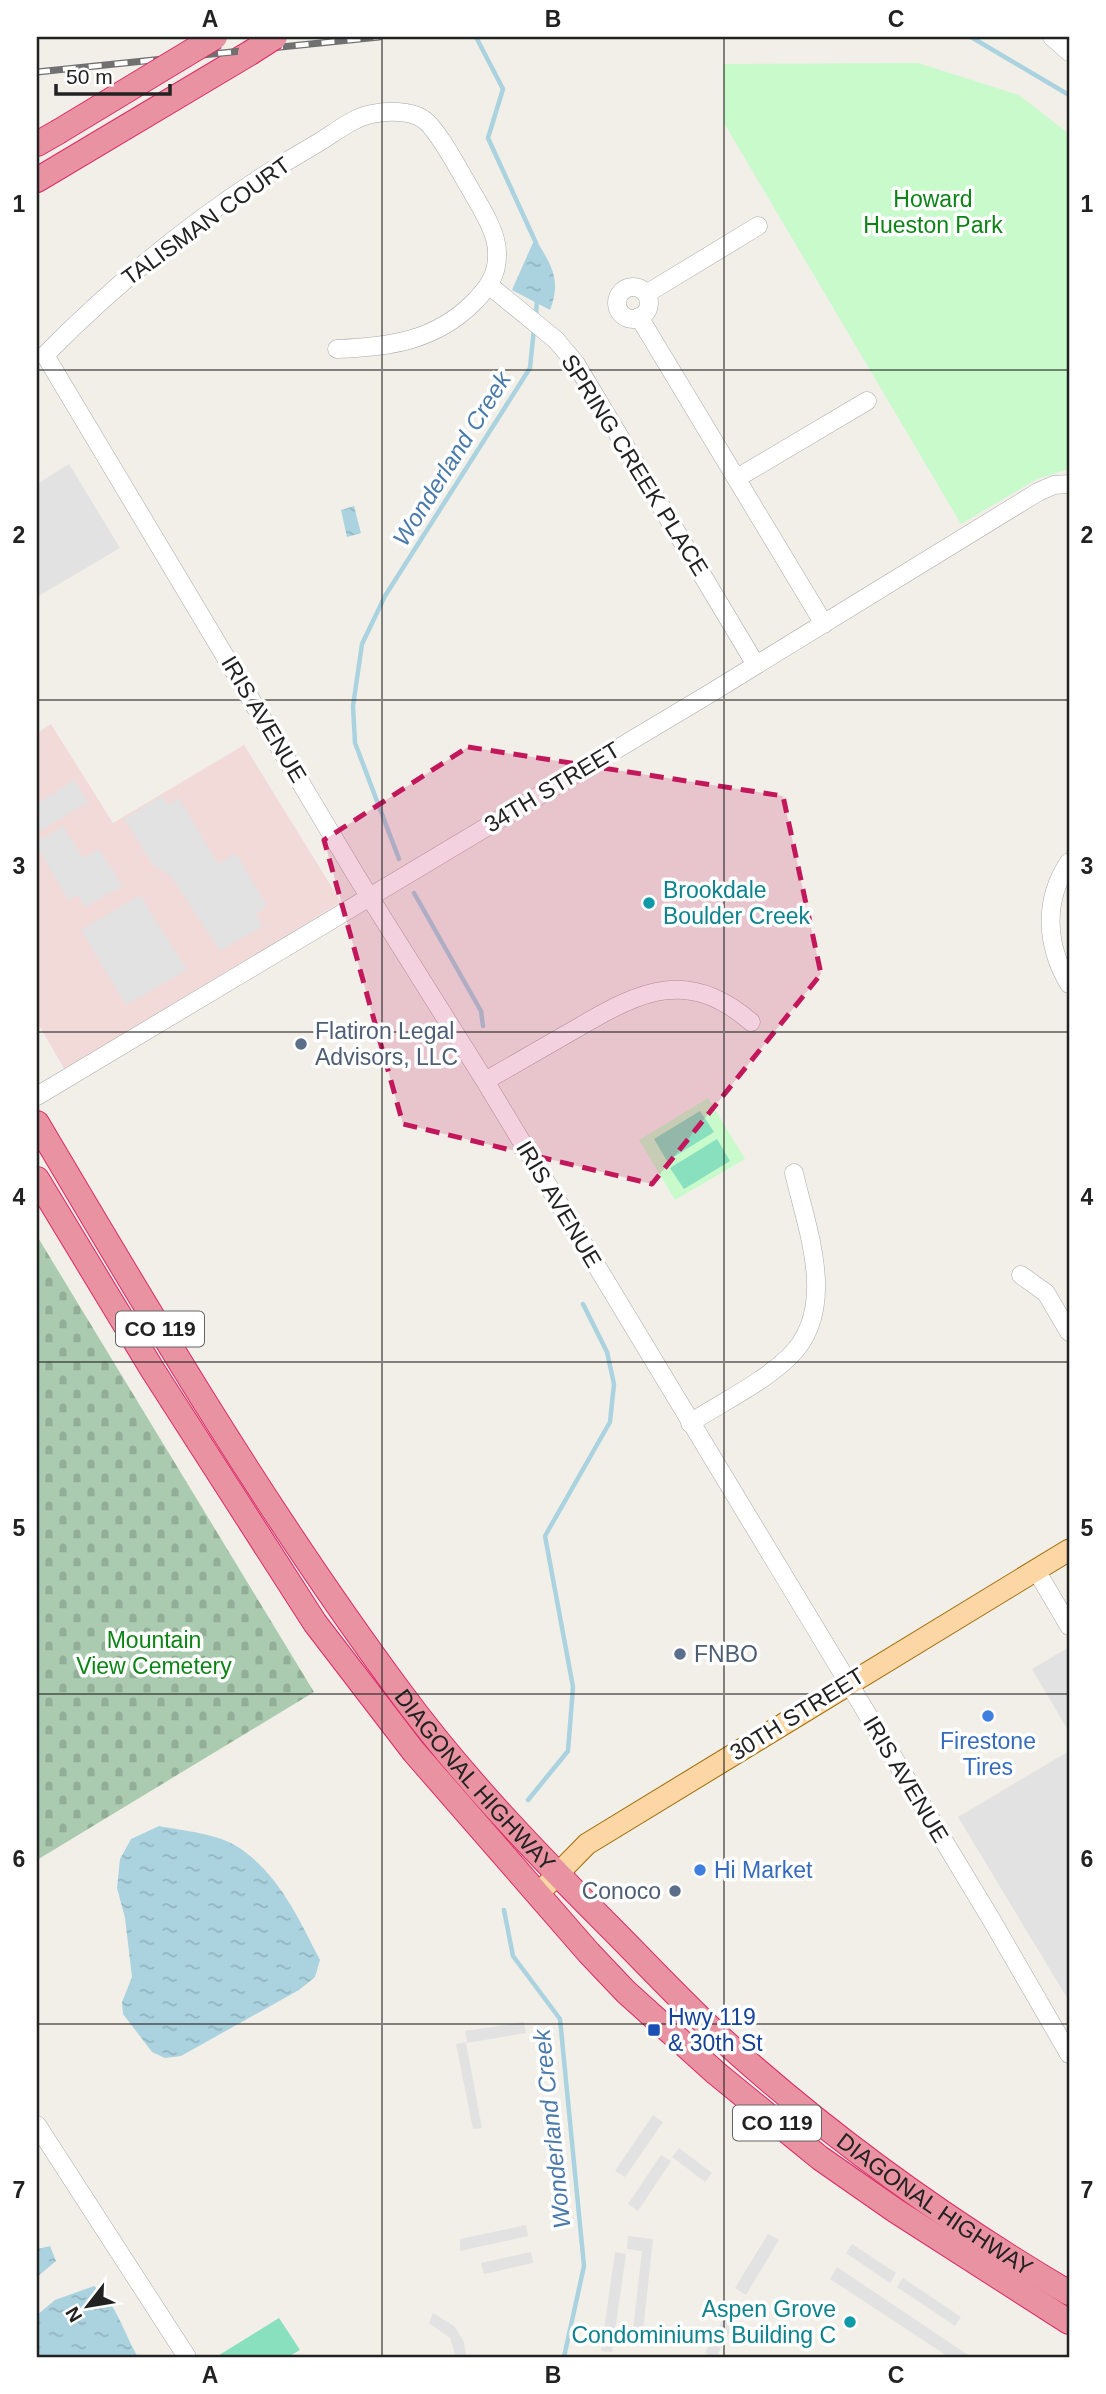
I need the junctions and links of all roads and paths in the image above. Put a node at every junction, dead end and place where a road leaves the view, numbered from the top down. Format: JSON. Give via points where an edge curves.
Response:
{"nodes":[{"id":1,"x":215,"y":37,"type":"edge"},
{"id":2,"x":275,"y":37,"type":"edge"},
{"id":3,"x":1052,"y":37,"type":"edge"},
{"id":4,"x":1069,"y":52,"type":"edge"},
{"id":5,"x":47,"y":138,"type":"edge"},
{"id":6,"x":89,"y":151,"type":"junction"},
{"id":7,"x":37,"y":180,"type":"edge"},
{"id":8,"x":37,"y":201,"type":"edge"},
{"id":9,"x":758,"y":226,"type":"dead end"},
{"id":10,"x":498,"y":291,"type":"junction"},
{"id":11,"x":646,"y":294,"type":"junction"},
{"id":12,"x":639,"y":317,"type":"junction"},
{"id":13,"x":337,"y":349,"type":"dead end"},
{"id":14,"x":45,"y":355,"type":"joint"},
{"id":15,"x":867,"y":401,"type":"dead end"},
{"id":16,"x":737,"y":478,"type":"junction"},
{"id":17,"x":1069,"y":484,"type":"edge"},
{"id":18,"x":824,"y":624,"type":"junction"},
{"id":19,"x":756,"y":665,"type":"junction"},
{"id":20,"x":1069,"y":862,"type":"edge"},
{"id":21,"x":370,"y":897,"type":"junction"},
{"id":22,"x":1069,"y":984,"type":"edge"},
{"id":23,"x":751,"y":1022,"type":"dead end"},
{"id":24,"x":485,"y":1082,"type":"junction"},
{"id":25,"x":37,"y":1096,"type":"edge"},
{"id":26,"x":37,"y":1123,"type":"edge"},
{"id":27,"x":794,"y":1173,"type":"dead end"},
{"id":28,"x":37,"y":1179,"type":"edge"},
{"id":29,"x":1021,"y":1275,"type":"dead end"},
{"id":30,"x":1069,"y":1332,"type":"edge"},
{"id":31,"x":690,"y":1423,"type":"junction"},
{"id":32,"x":288,"y":1533,"type":"junction"},
{"id":33,"x":265,"y":1548,"type":"junction"},
{"id":34,"x":1069,"y":1550,"type":"edge"},
{"id":35,"x":1036,"y":1570,"type":"junction"},
{"id":36,"x":1069,"y":1626,"type":"edge"},
{"id":37,"x":848,"y":1682,"type":"junction"},
{"id":38,"x":555,"y":1874,"type":"junction"},
{"id":39,"x":537,"y":1895,"type":"junction"},
{"id":40,"x":1069,"y":2054,"type":"edge"},
{"id":41,"x":37,"y":2125,"type":"edge"},
{"id":42,"x":1069,"y":2293,"type":"edge"},
{"id":43,"x":1069,"y":2322,"type":"edge"},
{"id":44,"x":187,"y":2357,"type":"edge"}],
"edges":[{"from":1,"to":5,"type":"highway","bridge":true},
{"from":2,"to":6,"type":"highway","bridge":true},
{"from":3,"to":4,"type":"street"},
{"from":6,"to":7,"type":"highway"},
{"from":6,"to":8,"type":"highway"},
{"from":9,"to":11,"type":"street"},
{"from":10,"to":13,"type":"street","via":[[428,335],[383,347]]},
{"from":10,"to":14,"type":"street","name":"TALISMAN COURT","via":[[496,244],[452,156],[424,119],[398,112],[369,114],[263,174],[148,258]]},
{"from":10,"to":19,"type":"street","name":"SPRING CREEK PLACE","via":[[556,340],[576,365]]},
{"from":11,"to":12,"type":"street","via":[[648,309]]},
{"from":11,"to":12,"type":"street","via":[[633,287],[623,291],[618,300],[622,314]]},
{"from":12,"to":16,"type":"street"},
{"from":14,"to":21,"type":"street","name":"IRIS AVENUE"},
{"from":15,"to":16,"type":"street"},
{"from":16,"to":18,"type":"street"},
{"from":17,"to":18,"type":"street","name":"34TH STREET","via":[[1038,492]]},
{"from":18,"to":19,"type":"street","name":"34TH STREET"},
{"from":19,"to":21,"type":"street","name":"34TH STREET"},
{"from":20,"to":22,"type":"street","via":[[1054,891],[1050,914],[1050,937]]},
{"from":21,"to":24,"type":"street","name":"IRIS AVENUE"},
{"from":21,"to":25,"type":"street","name":"34TH STREET"},
{"from":23,"to":24,"type":"street","via":[[709,995],[669,989],[646,992]]},
{"from":24,"to":31,"type":"street","name":"IRIS AVENUE"},
{"from":26,"to":32,"type":"highway","name":"DIAGONAL HIGHWAY","number":"CO 119"},
{"from":27,"to":31,"type":"street","via":[[816,1270],[812,1319],[797,1349],[783,1362]]},
{"from":28,"to":33,"type":"highway","name":"DIAGONAL HIGHWAY","number":"CO 119"},
{"from":29,"to":30,"type":"street","via":[[1046,1293]]},
{"from":31,"to":37,"type":"street","name":"IRIS AVENUE"},
{"from":32,"to":33,"type":"highway"},
{"from":32,"to":38,"type":"highway","name":"DIAGONAL HIGHWAY","number":"CO 119","via":[[402,1695]]},
{"from":33,"to":39,"type":"highway","name":"DIAGONAL HIGHWAY","number":"CO 119","via":[[315,1623],[414,1752]]},
{"from":34,"to":35,"type":"main road","name":"30TH STREET"},
{"from":35,"to":36,"type":"street"},
{"from":35,"to":37,"type":"main road","name":"30TH STREET"},
{"from":37,"to":38,"type":"main road","name":"30TH STREET","via":[[587,1844]]},
{"from":37,"to":40,"type":"street","name":"IRIS AVENUE"},
{"from":38,"to":39,"type":"main road","name":"30TH STREET"},
{"from":38,"to":42,"type":"highway","name":"DIAGONAL HIGHWAY","number":"CO 119","via":[[716,2033],[816,2119],[911,2191]]},
{"from":39,"to":43,"type":"highway","name":"DIAGONAL HIGHWAY","number":"CO 119","via":[[626,1992],[765,2114],[896,2211]]},
{"from":41,"to":44,"type":"street"}]}
